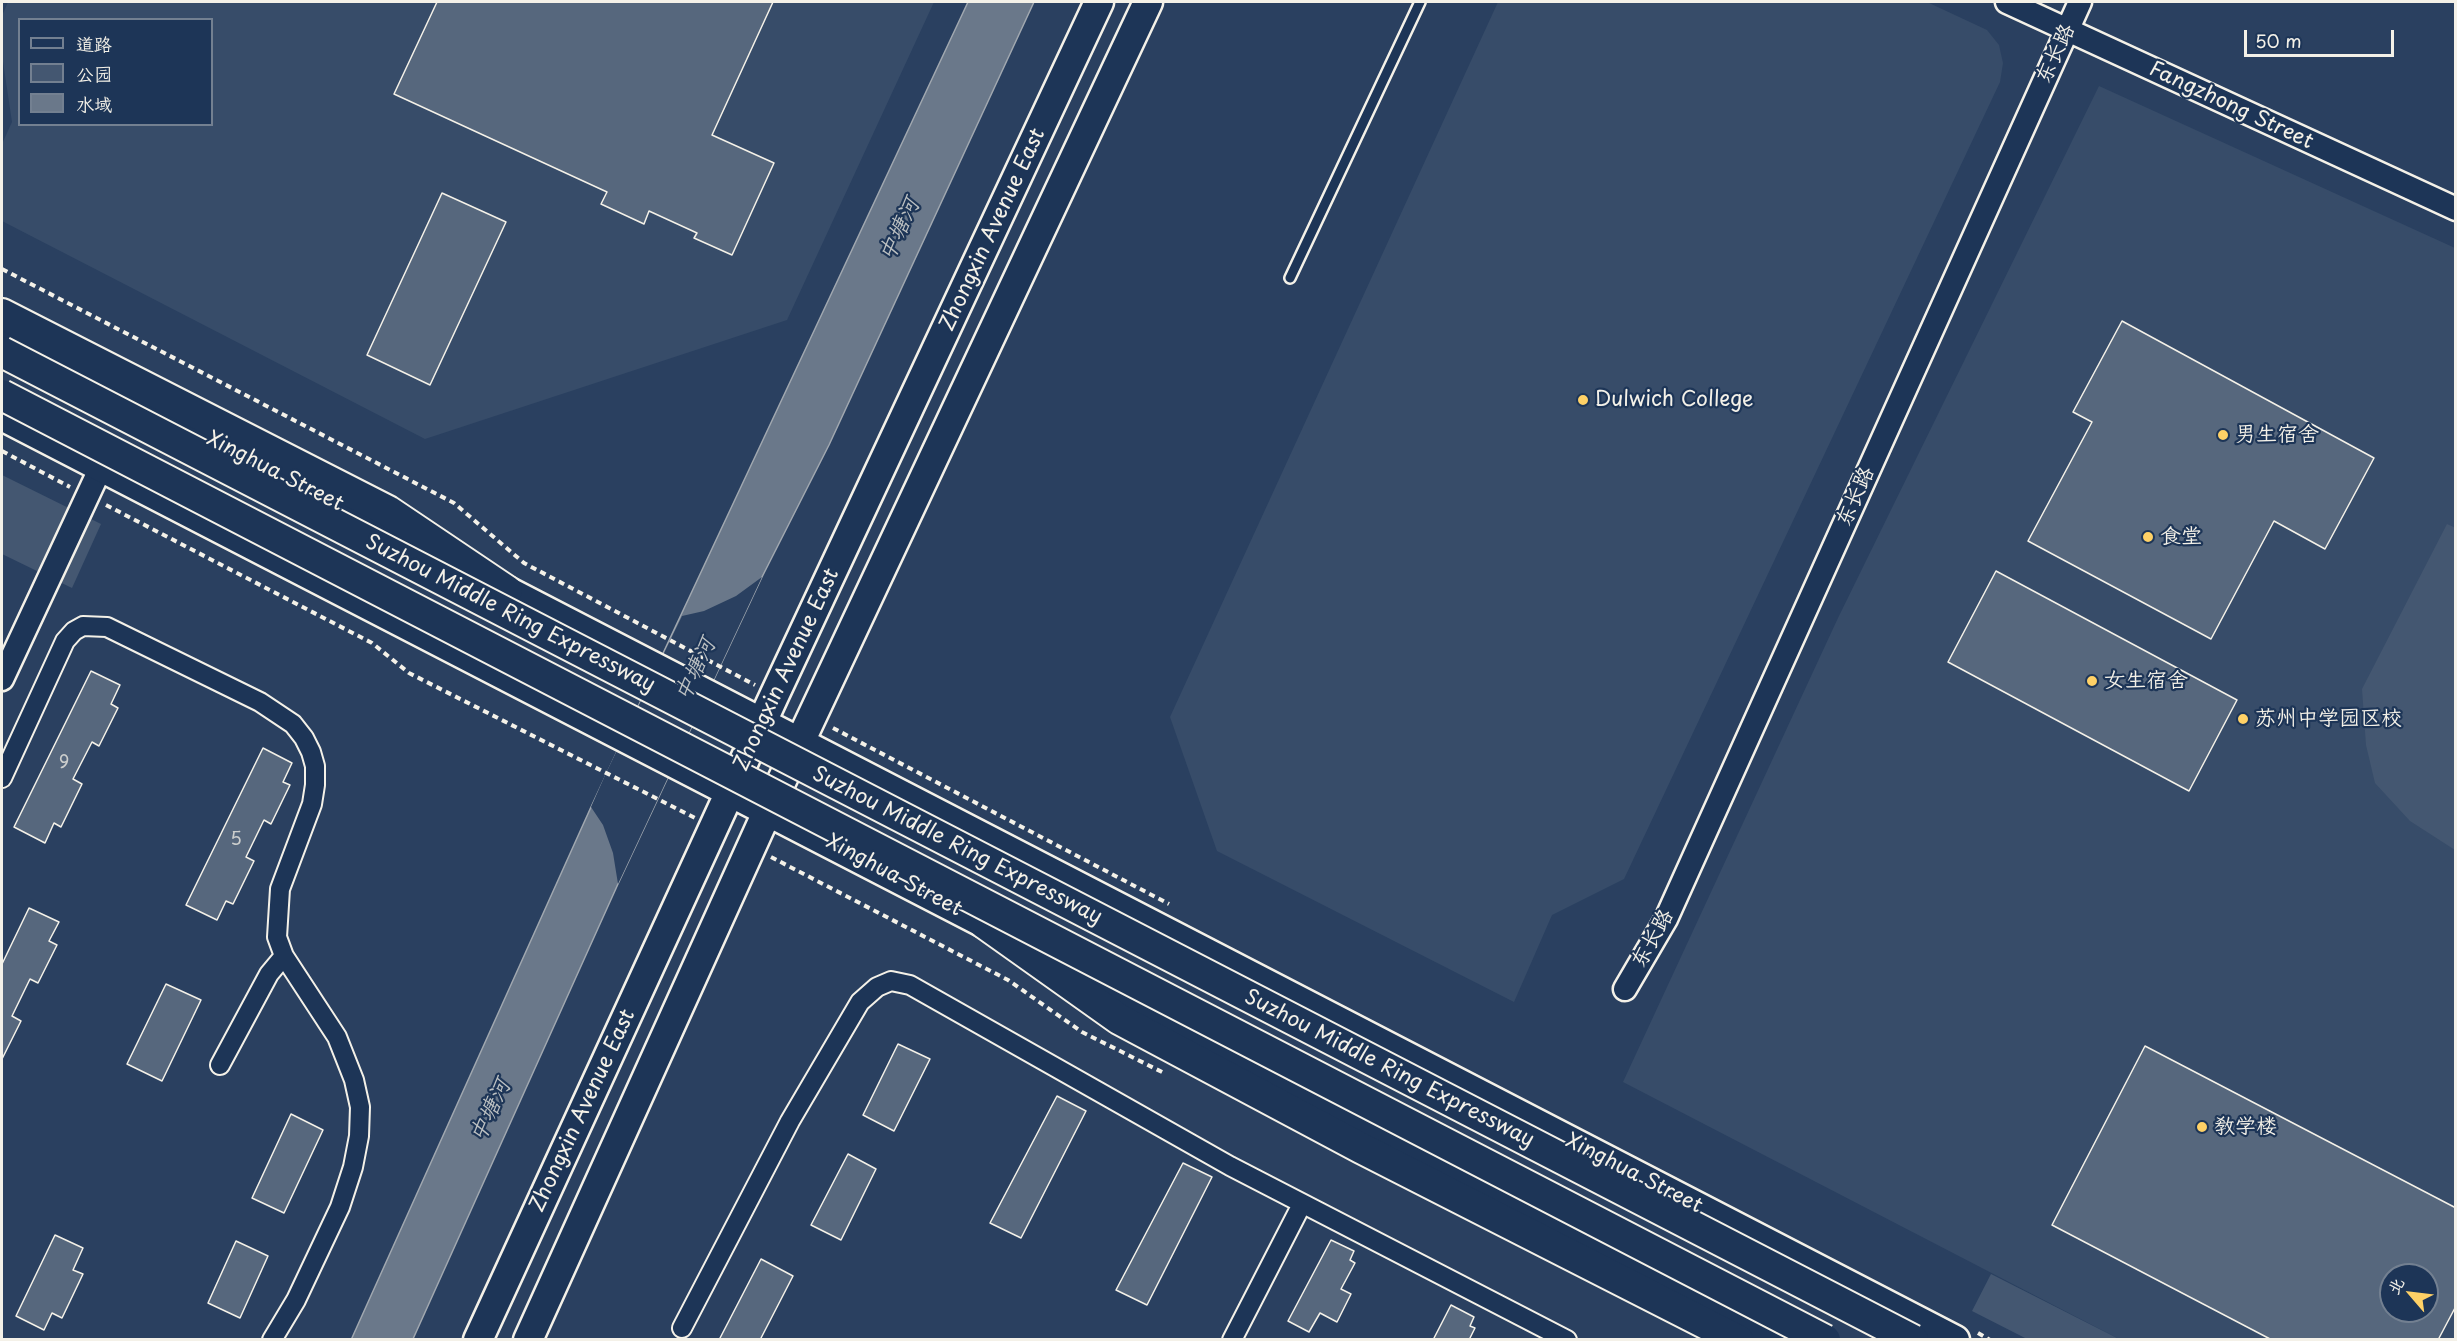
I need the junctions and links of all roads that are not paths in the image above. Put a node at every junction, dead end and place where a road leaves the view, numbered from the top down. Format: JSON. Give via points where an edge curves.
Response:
{"nodes":[{"id":1,"x":1099,"y":2,"type":"edge"},
{"id":2,"x":1148,"y":2,"type":"edge"},
{"id":3,"x":1420,"y":2,"type":"edge"},
{"id":4,"x":2007,"y":2,"type":"edge"},
{"id":5,"x":2080,"y":2,"type":"edge"},
{"id":6,"x":2066,"y":30,"type":"junction"},
{"id":7,"x":2456,"y":209,"type":"edge"},
{"id":8,"x":1290,"y":278,"type":"dead end"},
{"id":9,"x":2,"y":314,"type":"edge"},
{"id":10,"x":2,"y":331,"type":"edge"},
{"id":11,"x":2,"y":352,"type":"edge"},
{"id":12,"x":2,"y":395,"type":"edge"},
{"id":13,"x":2,"y":416,"type":"edge"},
{"id":14,"x":101,"y":467,"type":"junction"},
{"id":15,"x":507,"y":591,"type":"junction"},
{"id":16,"x":2,"y":679,"type":"edge"},
{"id":17,"x":761,"y":723,"type":"junction"},
{"id":18,"x":800,"y":743,"type":"junction"},
{"id":19,"x":2,"y":778,"type":"edge"},
{"id":20,"x":731,"y":791,"type":"junction"},
{"id":21,"x":768,"y":810,"type":"junction"},
{"id":22,"x":984,"y":922,"type":"junction"},
{"id":23,"x":284,"y":956,"type":"junction"},
{"id":24,"x":1625,"y":990,"type":"dead end"},
{"id":25,"x":220,"y":1065,"type":"dead end"},
{"id":26,"x":1302,"y":1204,"type":"junction"},
{"id":27,"x":682,"y":1328,"type":"dead end"},
{"id":28,"x":272,"y":1340,"type":"edge"},
{"id":29,"x":478,"y":1340,"type":"edge"},
{"id":30,"x":528,"y":1340,"type":"edge"},
{"id":31,"x":1232,"y":1340,"type":"edge"},
{"id":32,"x":1567,"y":1340,"type":"edge"},
{"id":33,"x":1738,"y":1340,"type":"edge"},
{"id":34,"x":1785,"y":1340,"type":"edge"},
{"id":35,"x":1825,"y":1340,"type":"edge"},
{"id":36,"x":1913,"y":1340,"type":"edge"},
{"id":37,"x":1955,"y":1340,"type":"edge"}],
"edges":[{"from":1,"to":17,"type":"main road","name":"Zhongxin Avenue East"},
{"from":2,"to":18,"type":"main road","name":"Zhongxin Avenue East"},
{"from":3,"to":8,"type":"lane"},
{"from":4,"to":6,"type":"street","name":"Fangzhong Street"},
{"from":5,"to":6,"type":"street","name":"东长路"},
{"from":6,"to":7,"type":"street","name":"Fangzhong Street"},
{"from":6,"to":24,"type":"street","name":"东长路","via":[[1666,919]]},
{"from":9,"to":15,"type":"highway","via":[[388,511]]},
{"from":10,"to":15,"type":"main road","name":"Xinghua Street"},
{"from":11,"to":36,"type":"highway","name":"Suzhou Middle Ring Expressway","bridge":true},
{"from":12,"to":35,"type":"highway","name":"Suzhou Middle Ring Expressway","bridge":true},
{"from":13,"to":14,"type":"main road","name":"Xinghua Street"},
{"from":14,"to":16,"type":"street"},
{"from":14,"to":20,"type":"main road","name":"Xinghua Street"},
{"from":15,"to":17,"type":"main road","name":"Xinghua Street"},
{"from":17,"to":18,"type":"main road","name":"Xinghua Street"},
{"from":17,"to":20,"type":"main road","name":"Zhongxin Avenue East"},
{"from":18,"to":21,"type":"main road","name":"Zhongxin Avenue East"},
{"from":18,"to":37,"type":"main road","name":"Xinghua Street"},
{"from":19,"to":23,"type":"street","via":[[65,641],[84,626],[107,627],[281,714],[304,738],[315,766],[312,804],[280,889],[277,937]]},
{"from":20,"to":21,"type":"main road","name":"Xinghua Street"},
{"from":20,"to":29,"type":"main road","name":"Zhongxin Avenue East"},
{"from":21,"to":22,"type":"main road","name":"Xinghua Street"},
{"from":21,"to":30,"type":"main road","name":"Zhongxin Avenue East"},
{"from":22,"to":33,"type":"highway","via":[[1119,1019],[1361,1148]]},
{"from":22,"to":34,"type":"main road","name":"Xinghua Street"},
{"from":23,"to":25,"type":"street","via":[[269,974]]},
{"from":23,"to":28,"type":"street","via":[[341,1047],[360,1107],[353,1167],[340,1207],[296,1300]]},
{"from":26,"to":27,"type":"street","via":[[910,984],[891,981],[860,1002],[790,1121]]},
{"from":26,"to":31,"type":"street"},
{"from":26,"to":32,"type":"street"}]}
